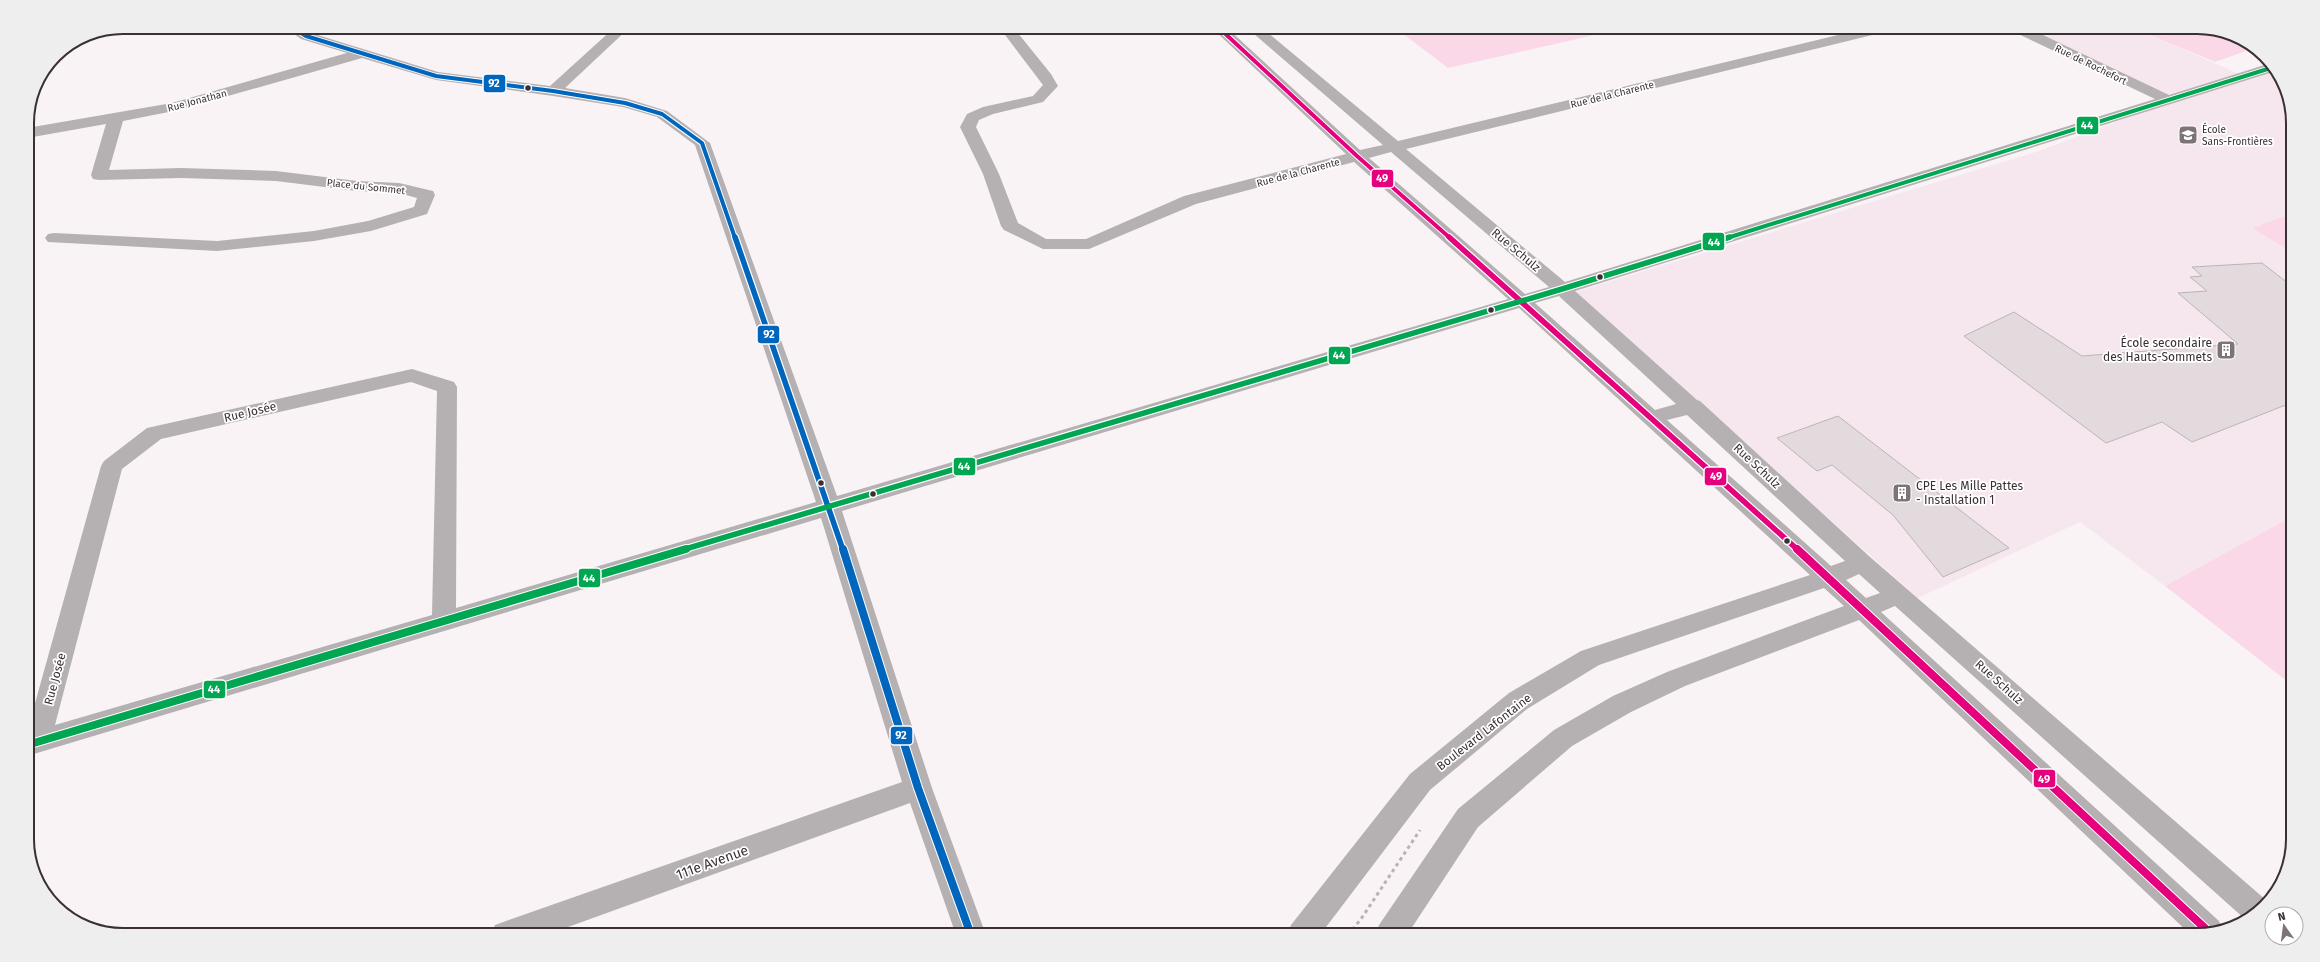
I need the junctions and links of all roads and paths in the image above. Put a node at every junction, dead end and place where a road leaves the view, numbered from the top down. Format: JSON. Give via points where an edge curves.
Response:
{"nodes":[{"id":1,"x":303,"y":34,"type":"edge"},
{"id":2,"x":615,"y":34,"type":"edge"},
{"id":3,"x":1012,"y":34,"type":"edge"},
{"id":4,"x":1226,"y":34,"type":"edge"},
{"id":5,"x":1261,"y":34,"type":"edge"},
{"id":6,"x":1859,"y":34,"type":"edge"},
{"id":7,"x":2029,"y":34,"type":"edge"},
{"id":8,"x":363,"y":53,"type":"junction"},
{"id":9,"x":2107,"y":59,"type":"dead end"},
{"id":10,"x":2091,"y":64,"type":"junction"},
{"id":11,"x":2268,"y":69,"type":"edge"},
{"id":12,"x":553,"y":91,"type":"junction"},
{"id":13,"x":2168,"y":100,"type":"junction"},
{"id":14,"x":116,"y":117,"type":"junction"},
{"id":15,"x":34,"y":132,"type":"edge"},
{"id":16,"x":1395,"y":147,"type":"junction"},
{"id":17,"x":1357,"y":156,"type":"junction"},
{"id":18,"x":54,"y":238,"type":"dead end"},
{"id":19,"x":1562,"y":289,"type":"junction"},
{"id":20,"x":1522,"y":301,"type":"junction"},
{"id":21,"x":1693,"y":406,"type":"junction"},
{"id":22,"x":1650,"y":418,"type":"junction"},
{"id":23,"x":829,"y":506,"type":"junction"},
{"id":24,"x":1862,"y":563,"type":"junction"},
{"id":25,"x":1827,"y":578,"type":"junction"},
{"id":26,"x":1900,"y":595,"type":"junction"},
{"id":27,"x":1862,"y":610,"type":"junction"},
{"id":28,"x":444,"y":620,"type":"junction"},
{"id":29,"x":34,"y":736,"type":"edge"},
{"id":30,"x":34,"y":742,"type":"edge"},
{"id":31,"x":918,"y":788,"type":"junction"},
{"id":32,"x":2253,"y":908,"type":"edge"},
{"id":33,"x":2204,"y":927,"type":"edge"},
{"id":34,"x":526,"y":928,"type":"edge"},
{"id":35,"x":968,"y":928,"type":"edge"},
{"id":36,"x":1307,"y":928,"type":"edge"},
{"id":37,"x":1395,"y":928,"type":"edge"}],
"edges":[{"from":1,"to":8,"type":"street"},
{"from":2,"to":12,"type":"street"},
{"from":3,"to":17,"type":"street","name":"Rue de la Charente","via":[[1051,86],[1038,99],[988,110],[972,118],[968,127],[991,174],[1010,226],[1043,244],[1089,244],[1190,200]]},
{"from":4,"to":17,"type":"street"},
{"from":5,"to":16,"type":"street","name":"Rue Schulz"},
{"from":6,"to":16,"type":"street","name":"Rue de la Charente"},
{"from":7,"to":10,"type":"street","name":"Rue de Rochefort"},
{"from":8,"to":12,"type":"street","via":[[436,76]]},
{"from":8,"to":14,"type":"street","name":"Rue Jonathan","via":[[174,107]]},
{"from":9,"to":10,"type":"street"},
{"from":10,"to":13,"type":"street","name":"Rue de Rochefort"},
{"from":11,"to":13,"type":"street"},
{"from":12,"to":23,"type":"street","via":[[625,103],[662,114],[702,143]]},
{"from":13,"to":19,"type":"street"},
{"from":14,"to":15,"type":"street","name":"Rue Jonathan"},
{"from":14,"to":18,"type":"street","name":"Place du Sommet","via":[[99,175],[181,173],[276,176],[357,186],[399,188],[427,195],[421,210],[371,226],[314,236],[217,246]]},
{"from":16,"to":17,"type":"street","name":"Rue de la Charente"},
{"from":16,"to":19,"type":"street","name":"Rue Schulz"},
{"from":17,"to":20,"type":"street"},
{"from":19,"to":20,"type":"street"},
{"from":19,"to":21,"type":"street","name":"Rue Schulz"},
{"from":20,"to":22,"type":"street"},
{"from":20,"to":23,"type":"street"},
{"from":21,"to":22,"type":"street"},
{"from":21,"to":24,"type":"street","name":"Rue Schulz"},
{"from":22,"to":25,"type":"street"},
{"from":23,"to":28,"type":"street"},
{"from":23,"to":31,"type":"street"},
{"from":24,"to":25,"type":"street","name":"Boulevard Lafontaine"},
{"from":24,"to":26,"type":"street","name":"Rue Schulz"},
{"from":25,"to":27,"type":"street"},
{"from":25,"to":36,"type":"street","name":"Boulevard Lafontaine","via":[[1590,658],[1518,701],[1420,782]]},
{"from":26,"to":27,"type":"street"},
{"from":26,"to":32,"type":"street","name":"Rue Schulz"},
{"from":27,"to":33,"type":"street"},
{"from":27,"to":37,"type":"street","via":[[1676,679],[1622,704],[1563,738],[1468,818]]},
{"from":28,"to":29,"type":"street","name":"Rue Josée","via":[[447,386],[412,375],[154,433],[112,466]]},
{"from":28,"to":30,"type":"street"},
{"from":31,"to":34,"type":"street","name":"111e Avenue"},
{"from":31,"to":35,"type":"street"}]}
